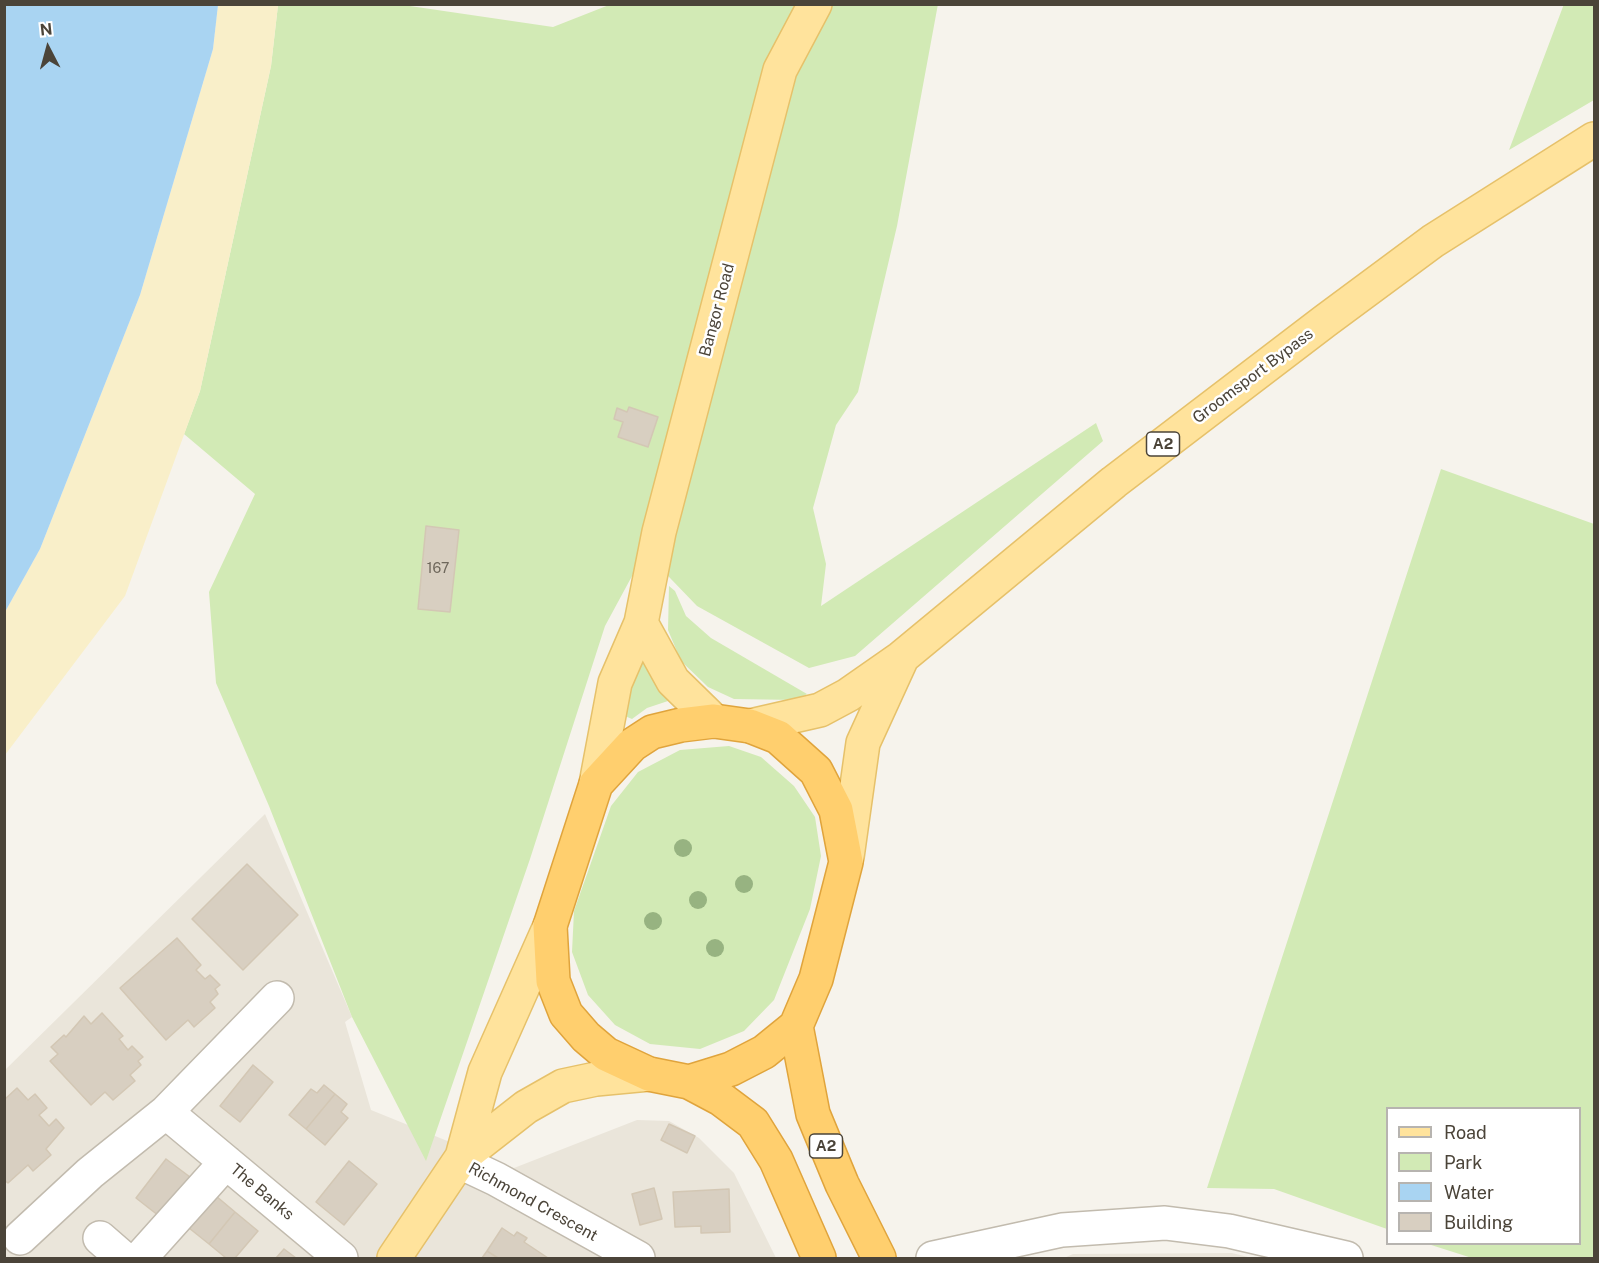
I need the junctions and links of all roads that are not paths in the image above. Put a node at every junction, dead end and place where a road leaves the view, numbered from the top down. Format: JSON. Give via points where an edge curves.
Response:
{"nodes":[{"id":1,"x":815,"y":4,"type":"edge"},
{"id":2,"x":1594,"y":139,"type":"edge"},
{"id":3,"x":641,"y":623,"type":"junction"},
{"id":4,"x":901,"y":658,"type":"junction"},
{"id":5,"x":714,"y":721,"type":"junction"},
{"id":6,"x":750,"y":726,"type":"junction"},
{"id":7,"x":596,"y":784,"type":"junction"},
{"id":8,"x":846,"y":862,"type":"junction"},
{"id":9,"x":550,"y":926,"type":"junction"},
{"id":10,"x":277,"y":998,"type":"dead end"},
{"id":11,"x":796,"y":1026,"type":"junction"},
{"id":12,"x":649,"y":1074,"type":"junction"},
{"id":13,"x":690,"y":1082,"type":"junction"},
{"id":14,"x":174,"y":1119,"type":"junction"},
{"id":15,"x":461,"y":1159,"type":"junction"},
{"id":16,"x":226,"y":1162,"type":"junction"},
{"id":17,"x":20,"y":1238,"type":"dead end"},
{"id":18,"x":140,"y":1258,"type":"edge"},
{"id":19,"x":341,"y":1258,"type":"edge"},
{"id":20,"x":393,"y":1258,"type":"edge"},
{"id":21,"x":638,"y":1258,"type":"edge"},
{"id":22,"x":819,"y":1258,"type":"edge"},
{"id":23,"x":879,"y":1258,"type":"edge"},
{"id":24,"x":933,"y":1258,"type":"edge"},
{"id":25,"x":1346,"y":1258,"type":"edge"}],
"edges":[{"from":1,"to":3,"type":"main road","name":"Bangor Road","via":[[780,70],[659,532]]},
{"from":2,"to":4,"type":"main road","name":"Groomsport Bypass","number":"A2","via":[[1433,241],[1334,314],[1114,482]]},
{"from":3,"to":5,"type":"main road","via":[[673,681]]},
{"from":3,"to":7,"type":"main road","name":"Bangor Road","via":[[615,683]]},
{"from":4,"to":6,"type":"main road","name":"Groomsport Bypass","number":"A2","via":[[820,710]]},
{"from":4,"to":8,"type":"main road","name":"Groomsport Bypass","number":"A2","via":[[863,743]]},
{"from":5,"to":6,"type":"highway","number":"A2"},
{"from":5,"to":7,"type":"highway","number":"A2","via":[[652,732],[632,744]]},
{"from":6,"to":8,"type":"highway","number":"A2","via":[[778,737],[816,771],[836,810]]},
{"from":7,"to":9,"type":"highway","number":"A2"},
{"from":8,"to":11,"type":"highway","number":"A2","via":[[816,979]]},
{"from":9,"to":12,"type":"highway","number":"A2","via":[[554,981],[566,1014],[606,1054]]},
{"from":9,"to":15,"type":"main road","via":[[485,1072]]},
{"from":10,"to":14,"type":"street"},
{"from":11,"to":13,"type":"highway","number":"A2","via":[[764,1052]]},
{"from":11,"to":23,"type":"highway","number":"A2","via":[[813,1114]]},
{"from":12,"to":13,"type":"highway","number":"A2"},
{"from":12,"to":15,"type":"main road","via":[[563,1086],[526,1107]]},
{"from":13,"to":22,"type":"highway","number":"A2","via":[[753,1123],[776,1160]]},
{"from":14,"to":16,"type":"street","name":"The Banks"},
{"from":14,"to":17,"type":"street","via":[[90,1173]]},
{"from":15,"to":20,"type":"main road"},
{"from":15,"to":21,"type":"street","name":"Richmond Crescent"},
{"from":16,"to":18,"type":"street"},
{"from":16,"to":19,"type":"street","name":"The Banks"},
{"from":24,"to":25,"type":"street","via":[[1062,1230],[1165,1223],[1229,1231]]}]}
